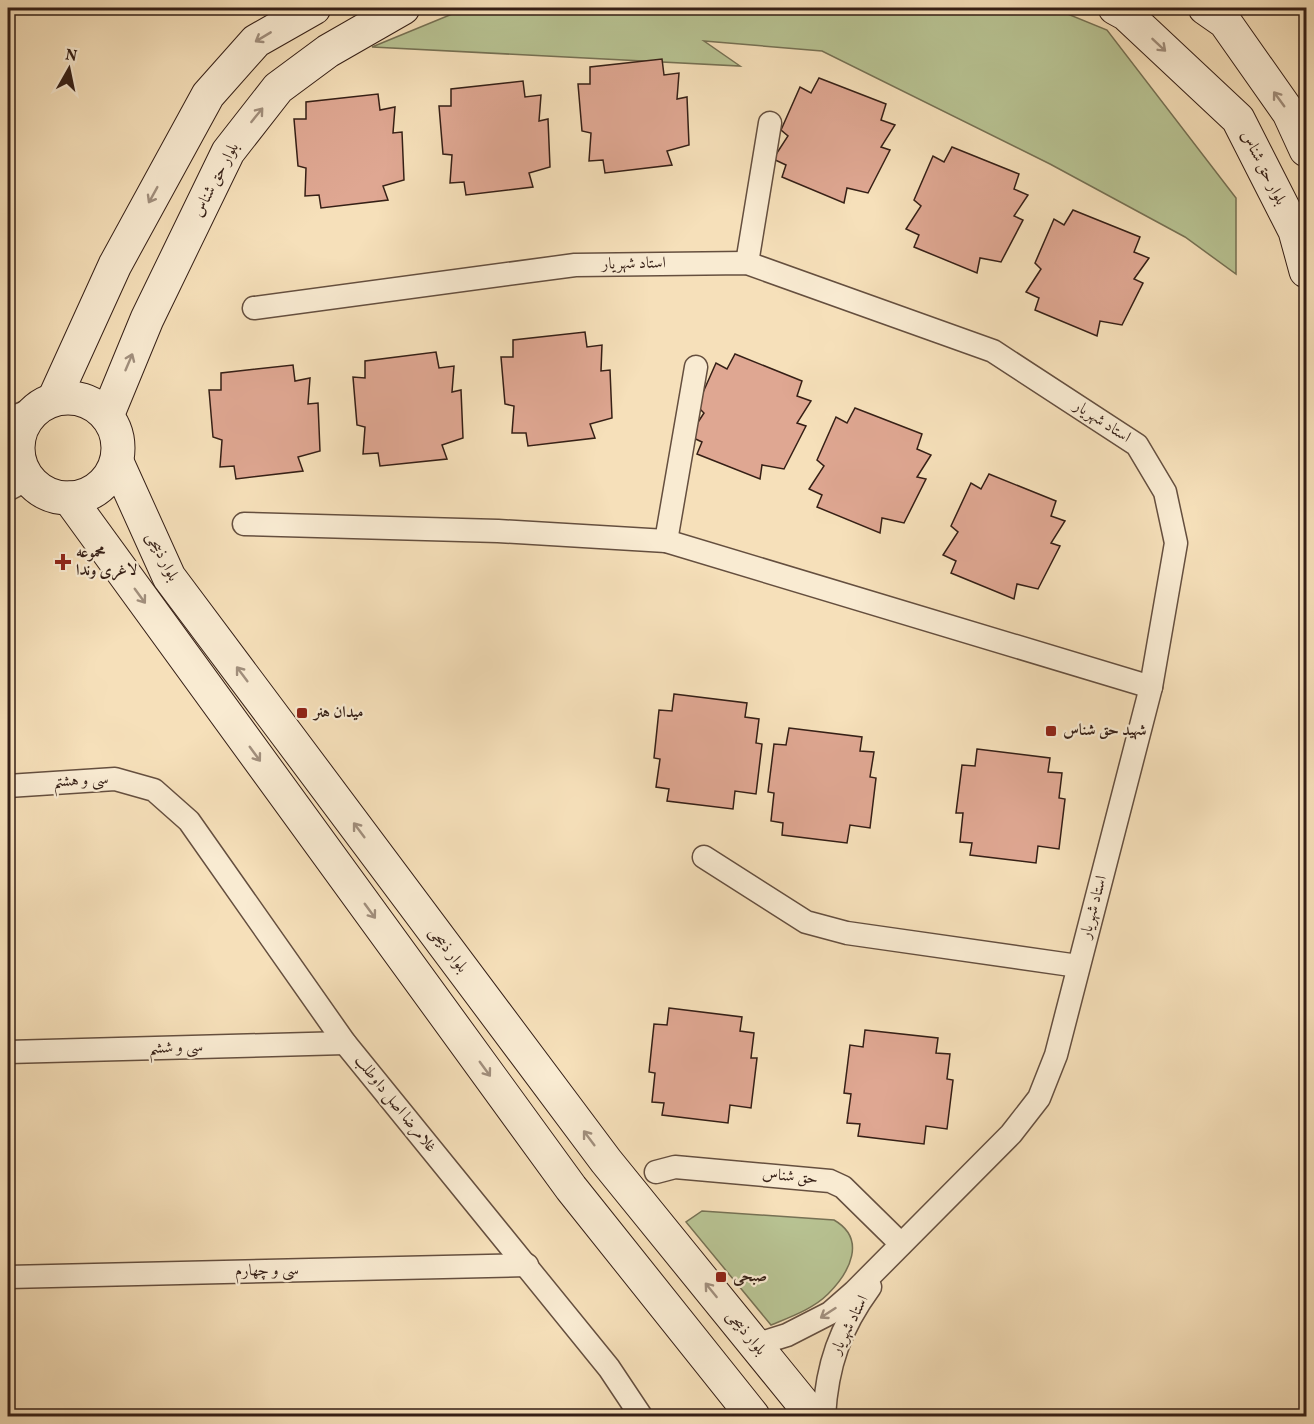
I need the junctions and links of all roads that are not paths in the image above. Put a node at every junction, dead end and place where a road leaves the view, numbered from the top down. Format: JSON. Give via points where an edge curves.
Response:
{"nodes":[{"id":1,"x":314,"y":8,"type":"edge"},
{"id":2,"x":403,"y":8,"type":"edge"},
{"id":3,"x":1115,"y":8,"type":"edge"},
{"id":4,"x":1205,"y":8,"type":"edge"},
{"id":5,"x":770,"y":123,"type":"dead end"},
{"id":6,"x":1306,"y":150,"type":"edge"},
{"id":7,"x":747,"y":263,"type":"junction"},
{"id":8,"x":1306,"y":271,"type":"edge"},
{"id":9,"x":254,"y":308,"type":"dead end"},
{"id":10,"x":696,"y":367,"type":"dead end"},
{"id":11,"x":31,"y":411,"type":"edge"},
{"id":12,"x":107,"y":416,"type":"junction"},
{"id":13,"x":117,"y":462,"type":"junction"},
{"id":14,"x":17,"y":481,"type":"edge"},
{"id":15,"x":69,"y":498,"type":"junction"},
{"id":16,"x":244,"y":524,"type":"dead end"},
{"id":17,"x":666,"y":541,"type":"junction"},
{"id":18,"x":1151,"y":687,"type":"junction"},
{"id":19,"x":8,"y":786,"type":"edge"},
{"id":20,"x":154,"y":789,"type":"joint"},
{"id":21,"x":704,"y":857,"type":"dead end"},
{"id":22,"x":1078,"y":966,"type":"junction"},
{"id":23,"x":345,"y":1043,"type":"junction"},
{"id":24,"x":8,"y":1052,"type":"edge"},
{"id":25,"x":656,"y":1172,"type":"dead end"},
{"id":26,"x":901,"y":1244,"type":"junction"},
{"id":27,"x":527,"y":1264,"type":"junction"},
{"id":28,"x":8,"y":1277,"type":"edge"},
{"id":29,"x":755,"y":1345,"type":"junction"},
{"id":30,"x":641,"y":1416,"type":"edge"},
{"id":31,"x":753,"y":1416,"type":"edge"},
{"id":32,"x":813,"y":1416,"type":"edge"},
{"id":33,"x":824,"y":1416,"type":"edge"}],
"edges":[{"from":1,"to":11,"type":"main road","one_way":true,"via":[[256,41],[208,95]]},
{"from":12,"to":2,"type":"main road","name":"بلوار حق شناس","one_way":true,"via":[[147,319],[228,152],[278,88],[328,51]]},
{"from":3,"to":8,"type":"main road","name":"بلوار حق شناس","one_way":true,"via":[[1238,119],[1295,231]]},
{"from":6,"to":4,"type":"main road","one_way":true,"via":[[1289,113],[1225,22]]},
{"from":5,"to":7,"type":"street"},
{"from":7,"to":9,"type":"street","name":"استاد شهریار","via":[[575,265]]},
{"from":7,"to":18,"type":"street","name":"استاد شهریار","via":[[993,351],[1137,445],[1165,492],[1176,543]]},
{"from":10,"to":17,"type":"street"},
{"from":11,"to":12,"type":"main road","via":[[74,398],[92,403]]},
{"from":11,"to":14,"type":"main road","via":[[20,431]]},
{"from":12,"to":13,"type":"main road","via":[[119,446]]},
{"from":13,"to":15,"type":"main road","via":[[106,480],[90,493]]},
{"from":29,"to":13,"type":"main road","name":"بلوار ذبیحی","one_way":true,"via":[[606,1161],[169,576]]},
{"from":14,"to":15,"type":"main road"},
{"from":15,"to":31,"type":"main road","one_way":true,"via":[[571,1188]]},
{"from":16,"to":17,"type":"street","via":[[498,531]]},
{"from":17,"to":18,"type":"street"},
{"from":18,"to":22,"type":"street","name":"استاد شهریار"},
{"from":19,"to":20,"type":"street","name":"سی و هشتم","via":[[115,779]]},
{"from":20,"to":23,"type":"street","name":"غلامرضا اصل داوطلب","via":[[189,820]]},
{"from":21,"to":22,"type":"street","via":[[806,922],[826,928]]},
{"from":22,"to":26,"type":"street","name":"استاد شهریار","via":[[1056,1055],[1040,1098],[1011,1134]]},
{"from":23,"to":24,"type":"street","name":"سی و ششم"},
{"from":23,"to":27,"type":"street","name":"غلامرضا اصل داوطلب"},
{"from":25,"to":26,"type":"street","name":"حق شناس","via":[[675,1167],[830,1182],[843,1187]]},
{"from":26,"to":29,"type":"street","name":"استاد شهریار","one_way":true,"via":[[830,1313],[787,1335]]},
{"from":26,"to":33,"type":"street","name":"استاد شهریار","via":[[858,1303],[833,1356],[825,1389]]},
{"from":27,"to":28,"type":"street","name":"سی و چهارم"},
{"from":27,"to":30,"type":"street","name":"غلامرضا اصل داوطلب","via":[[609,1368]]},
{"from":29,"to":32,"type":"main road","name":"بلوار ذبیحی"}]}
